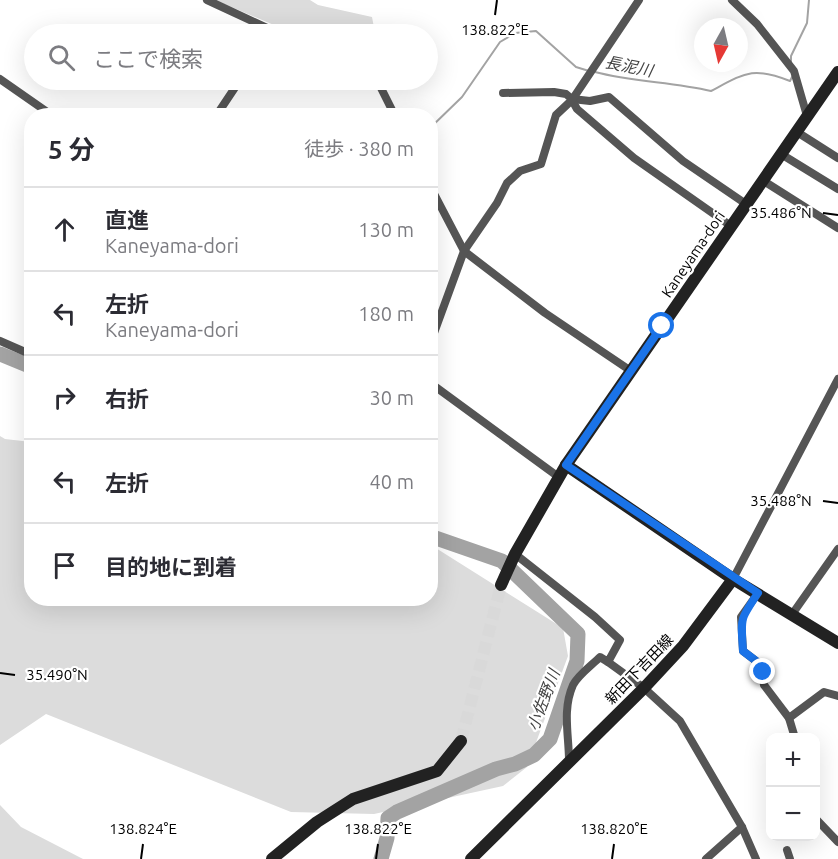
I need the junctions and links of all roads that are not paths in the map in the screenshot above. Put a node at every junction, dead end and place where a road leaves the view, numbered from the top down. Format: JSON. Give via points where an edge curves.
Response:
{"nodes":[{"id":1,"x":207,"y":0,"type":"edge"},
{"id":2,"x":639,"y":0,"type":"edge"},
{"id":3,"x":732,"y":0,"type":"edge"},
{"id":4,"x":254,"y":24,"type":"edge"},
{"id":5,"x":838,"y":72,"type":"edge"},
{"id":6,"x":0,"y":79,"type":"edge"},
{"id":7,"x":233,"y":90,"type":"edge"},
{"id":8,"x":382,"y":90,"type":"edge"},
{"id":9,"x":503,"y":93,"type":"dead end"},
{"id":10,"x":572,"y":100,"type":"junction"},
{"id":11,"x":42,"y":108,"type":"edge"},
{"id":12,"x":221,"y":108,"type":"edge"},
{"id":13,"x":391,"y":108,"type":"edge"},
{"id":14,"x":807,"y":116,"type":"junction"},
{"id":15,"x":797,"y":132,"type":"junction"},
{"id":16,"x":781,"y":154,"type":"junction"},
{"id":17,"x":838,"y":158,"type":"edge"},
{"id":18,"x":762,"y":180,"type":"junction"},
{"id":19,"x":838,"y":189,"type":"edge"},
{"id":20,"x":438,"y":201,"type":"edge"},
{"id":21,"x":746,"y":204,"type":"junction"},
{"id":22,"x":731,"y":226,"type":"junction"},
{"id":23,"x":838,"y":228,"type":"edge"},
{"id":24,"x":464,"y":251,"type":"junction"},
{"id":25,"x":438,"y":322,"type":"edge"},
{"id":26,"x":0,"y":341,"type":"edge"},
{"id":27,"x":24,"y":352,"type":"edge"},
{"id":28,"x":631,"y":371,"type":"junction"},
{"id":29,"x":838,"y":379,"type":"edge"},
{"id":30,"x":438,"y":388,"type":"edge"},
{"id":31,"x":566,"y":465,"type":"junction"},
{"id":32,"x":560,"y":478,"type":"junction"},
{"id":33,"x":838,"y":549,"type":"edge"},
{"id":34,"x":515,"y":554,"type":"junction"},
{"id":35,"x":733,"y":579,"type":"junction"},
{"id":36,"x":503,"y":580,"type":"tunnel mouth"},
{"id":37,"x":758,"y":593,"type":"junction"},
{"id":38,"x":794,"y":613,"type":"junction"},
{"id":39,"x":838,"y":643,"type":"edge"},
{"id":40,"x":608,"y":662,"type":"junction"},
{"id":41,"x":644,"y":688,"type":"junction"},
{"id":42,"x":838,"y":696,"type":"edge"},
{"id":43,"x":789,"y":718,"type":"junction"},
{"id":44,"x":794,"y":733,"type":"edge"},
{"id":45,"x":461,"y":741,"type":"tunnel mouth"},
{"id":46,"x":569,"y":761,"type":"junction"},
{"id":47,"x":820,"y":823,"type":"edge"},
{"id":48,"x":742,"y":827,"type":"junction"},
{"id":49,"x":838,"y":842,"type":"edge"},
{"id":50,"x":272,"y":859,"type":"edge"},
{"id":51,"x":471,"y":859,"type":"edge"},
{"id":52,"x":706,"y":859,"type":"edge"},
{"id":53,"x":756,"y":859,"type":"edge"}],
"edges":[{"from":1,"to":4,"type":"street"},
{"from":2,"to":10,"type":"street"},
{"from":3,"to":14,"type":"street","via":[[757,24],[794,71]]},
{"from":5,"to":14,"type":"main road","name":"Kaneyama-dori"},
{"from":6,"to":11,"type":"street"},
{"from":7,"to":12,"type":"street"},
{"from":8,"to":13,"type":"street"},
{"from":9,"to":10,"type":"street","via":[[560,93]]},
{"from":10,"to":21,"type":"street","via":[[609,97],[683,161]]},
{"from":10,"to":22,"type":"street","via":[[577,109],[634,158]]},
{"from":10,"to":24,"type":"street","via":[[556,115],[541,164],[520,171],[507,183]]},
{"from":14,"to":15,"type":"main road","name":"Kaneyama-dori"},
{"from":15,"to":16,"type":"main road","name":"Kaneyama-dori"},
{"from":15,"to":17,"type":"street"},
{"from":16,"to":18,"type":"main road","name":"Kaneyama-dori"},
{"from":16,"to":19,"type":"street"},
{"from":18,"to":21,"type":"main road","name":"Kaneyama-dori"},
{"from":18,"to":23,"type":"street"},
{"from":20,"to":24,"type":"street"},
{"from":21,"to":22,"type":"main road","name":"Kaneyama-dori"},
{"from":22,"to":28,"type":"main road","name":"Kaneyama-dori"},
{"from":24,"to":25,"type":"street"},
{"from":24,"to":28,"type":"street","via":[[545,314]]},
{"from":26,"to":27,"type":"street"},
{"from":28,"to":31,"type":"main road","name":"Kaneyama-dori"},
{"from":29,"to":35,"type":"street"},
{"from":30,"to":32,"type":"street"},
{"from":31,"to":32,"type":"main road","name":"Kaneyama-dori"},
{"from":31,"to":35,"type":"main road"},
{"from":32,"to":34,"type":"main road","name":"Kaneyama-dori"},
{"from":33,"to":38,"type":"street"},
{"from":34,"to":36,"type":"main road","name":"Kaneyama-dori"},
{"from":34,"to":40,"type":"street","via":[[620,640]]},
{"from":35,"to":37,"type":"main road"},
{"from":35,"to":41,"type":"main road","name":"新田下吉田線","via":[[683,646]]},
{"from":37,"to":38,"type":"main road"},
{"from":37,"to":43,"type":"street","via":[[741,617],[743,651],[760,664],[764,685]]},
{"from":38,"to":39,"type":"main road"},
{"from":40,"to":41,"type":"street"},
{"from":40,"to":46,"type":"street","via":[[600,657],[574,684],[565,714]]},
{"from":41,"to":46,"type":"main road","name":"新田下吉田線"},
{"from":41,"to":48,"type":"street","via":[[680,721]]},
{"from":42,"to":43,"type":"street","via":[[824,692]]},
{"from":43,"to":44,"type":"street"},
{"from":45,"to":50,"type":"main road","via":[[437,771],[353,799]]},
{"from":46,"to":51,"type":"main road","name":"新田下吉田線"},
{"from":47,"to":49,"type":"street"},
{"from":48,"to":52,"type":"street"},
{"from":48,"to":53,"type":"street"}]}
